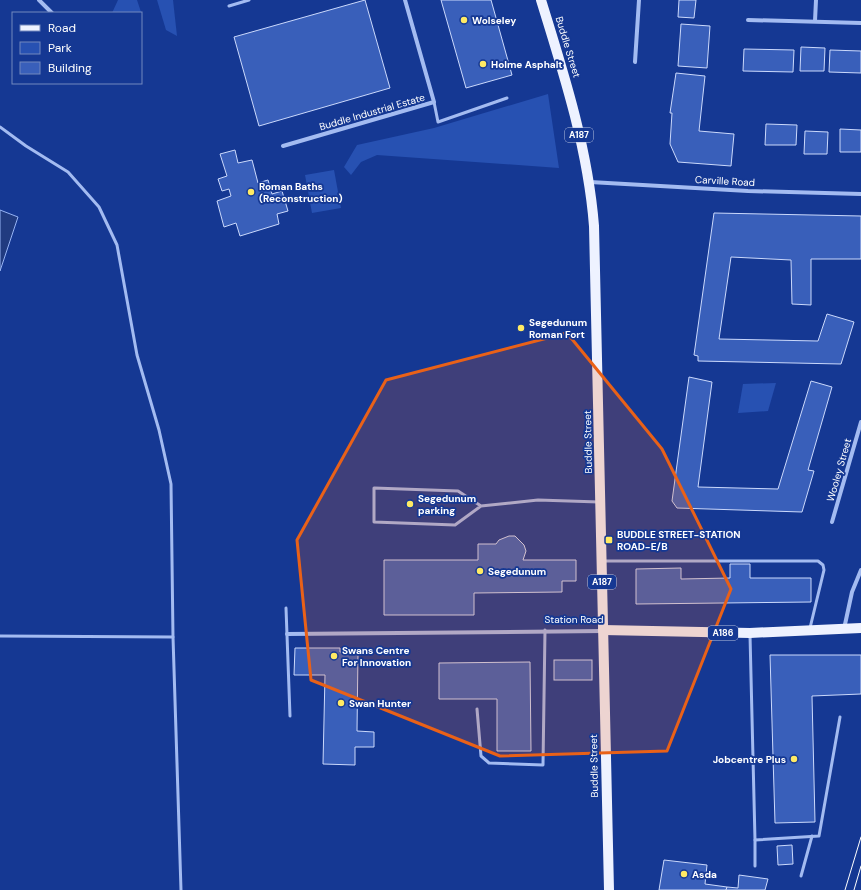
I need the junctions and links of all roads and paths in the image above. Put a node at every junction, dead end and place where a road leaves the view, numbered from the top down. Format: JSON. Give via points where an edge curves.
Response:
{"nodes":[{"id":1,"x":39,"y":0,"type":"edge"},
{"id":2,"x":249,"y":0,"type":"edge"},
{"id":3,"x":405,"y":0,"type":"edge"},
{"id":4,"x":541,"y":0,"type":"edge"},
{"id":5,"x":640,"y":0,"type":"edge"},
{"id":6,"x":816,"y":0,"type":"edge"},
{"id":7,"x":229,"y":6,"type":"dead end"},
{"id":8,"x":51,"y":12,"type":"edge"},
{"id":9,"x":748,"y":20,"type":"dead end"},
{"id":10,"x":815,"y":22,"type":"junction"},
{"id":11,"x":861,"y":23,"type":"edge"},
{"id":12,"x":635,"y":62,"type":"dead end"},
{"id":13,"x":507,"y":98,"type":"dead end"},
{"id":14,"x":434,"y":102,"type":"junction"},
{"id":15,"x":0,"y":127,"type":"edge"},
{"id":16,"x":283,"y":146,"type":"dead end"},
{"id":17,"x":589,"y":182,"type":"junction"},
{"id":18,"x":861,"y":194,"type":"edge"},
{"id":19,"x":861,"y":422,"type":"edge"},
{"id":20,"x":601,"y":502,"type":"junction"},
{"id":21,"x":481,"y":506,"type":"junction"},
{"id":22,"x":832,"y":522,"type":"dead end"},
{"id":23,"x":601,"y":561,"type":"junction"},
{"id":24,"x":861,"y":570,"type":"edge"},
{"id":25,"x":286,"y":608,"type":"dead end"},
{"id":26,"x":861,"y":628,"type":"edge"},
{"id":27,"x":844,"y":629,"type":"junction"},
{"id":28,"x":545,"y":630,"type":"junction"},
{"id":29,"x":603,"y":630,"type":"junction"},
{"id":30,"x":810,"y":631,"type":"junction"},
{"id":31,"x":750,"y":633,"type":"junction"},
{"id":32,"x":287,"y":634,"type":"junction"},
{"id":33,"x":0,"y":636,"type":"edge"},
{"id":34,"x":173,"y":636,"type":"junction"},
{"id":35,"x":477,"y":708,"type":"dead end"},
{"id":36,"x":290,"y":716,"type":"dead end"},
{"id":37,"x":840,"y":717,"type":"dead end"},
{"id":38,"x":812,"y":836,"type":"junction"},
{"id":39,"x":755,"y":840,"type":"junction"},
{"id":40,"x":756,"y":866,"type":"dead end"},
{"id":41,"x":801,"y":876,"type":"dead end"},
{"id":42,"x":180,"y":890,"type":"edge"},
{"id":43,"x":609,"y":890,"type":"edge"}],
"edges":[{"from":1,"to":8,"type":"street"},
{"from":2,"to":7,"type":"lane"},
{"from":3,"to":14,"type":"street","name":"Buddle Industrial Estate"},
{"from":4,"to":17,"type":"main road","name":"Buddle Street","number":"A187","via":[[569,91]]},
{"from":5,"to":12,"type":"street"},
{"from":6,"to":10,"type":"street"},
{"from":9,"to":10,"type":"street"},
{"from":10,"to":11,"type":"street"},
{"from":13,"to":14,"type":"lane","via":[[438,122]]},
{"from":14,"to":16,"type":"street","name":"Buddle Industrial Estate"},
{"from":15,"to":34,"type":"lane","via":[[68,172],[99,207],[117,246],[137,355],[159,430],[171,484]]},
{"from":17,"to":18,"type":"street","name":"Carville Road"},
{"from":17,"to":20,"type":"main road","name":"Buddle Street","number":"A187","via":[[596,274]]},
{"from":19,"to":22,"type":"street","name":"Wooley Street"},
{"from":20,"to":21,"type":"lane","via":[[538,500]]},
{"from":20,"to":23,"type":"main road","name":"Buddle Street","number":"A187"},
{"from":21,"to":21,"type":"lane","via":[[458,490],[374,488],[374,522],[455,525]]},
{"from":23,"to":29,"type":"main road","name":"Buddle Street","number":"A187"},
{"from":23,"to":30,"type":"lane","via":[[818,561],[824,570]]},
{"from":24,"to":27,"type":"street","via":[[852,592]]},
{"from":25,"to":32,"type":"lane"},
{"from":26,"to":27,"type":"main road","name":"Station Road","number":"A186"},
{"from":27,"to":30,"type":"main road","name":"Station Road","number":"A186"},
{"from":28,"to":29,"type":"street","name":"Station Road"},
{"from":28,"to":32,"type":"street","name":"Station Road"},
{"from":28,"to":35,"type":"lane","via":[[543,765],[489,764],[481,756]]},
{"from":29,"to":31,"type":"main road","name":"Station Road","number":"A186"},
{"from":29,"to":43,"type":"main road","name":"Buddle Street","number":"A187"},
{"from":30,"to":31,"type":"main road","name":"Station Road","number":"A186"},
{"from":31,"to":39,"type":"lane"},
{"from":32,"to":36,"type":"lane"},
{"from":33,"to":34,"type":"lane"},
{"from":34,"to":42,"type":"lane"},
{"from":37,"to":38,"type":"lane","via":[[819,836]]},
{"from":38,"to":39,"type":"lane"},
{"from":38,"to":41,"type":"lane"},
{"from":39,"to":40,"type":"lane"}]}
